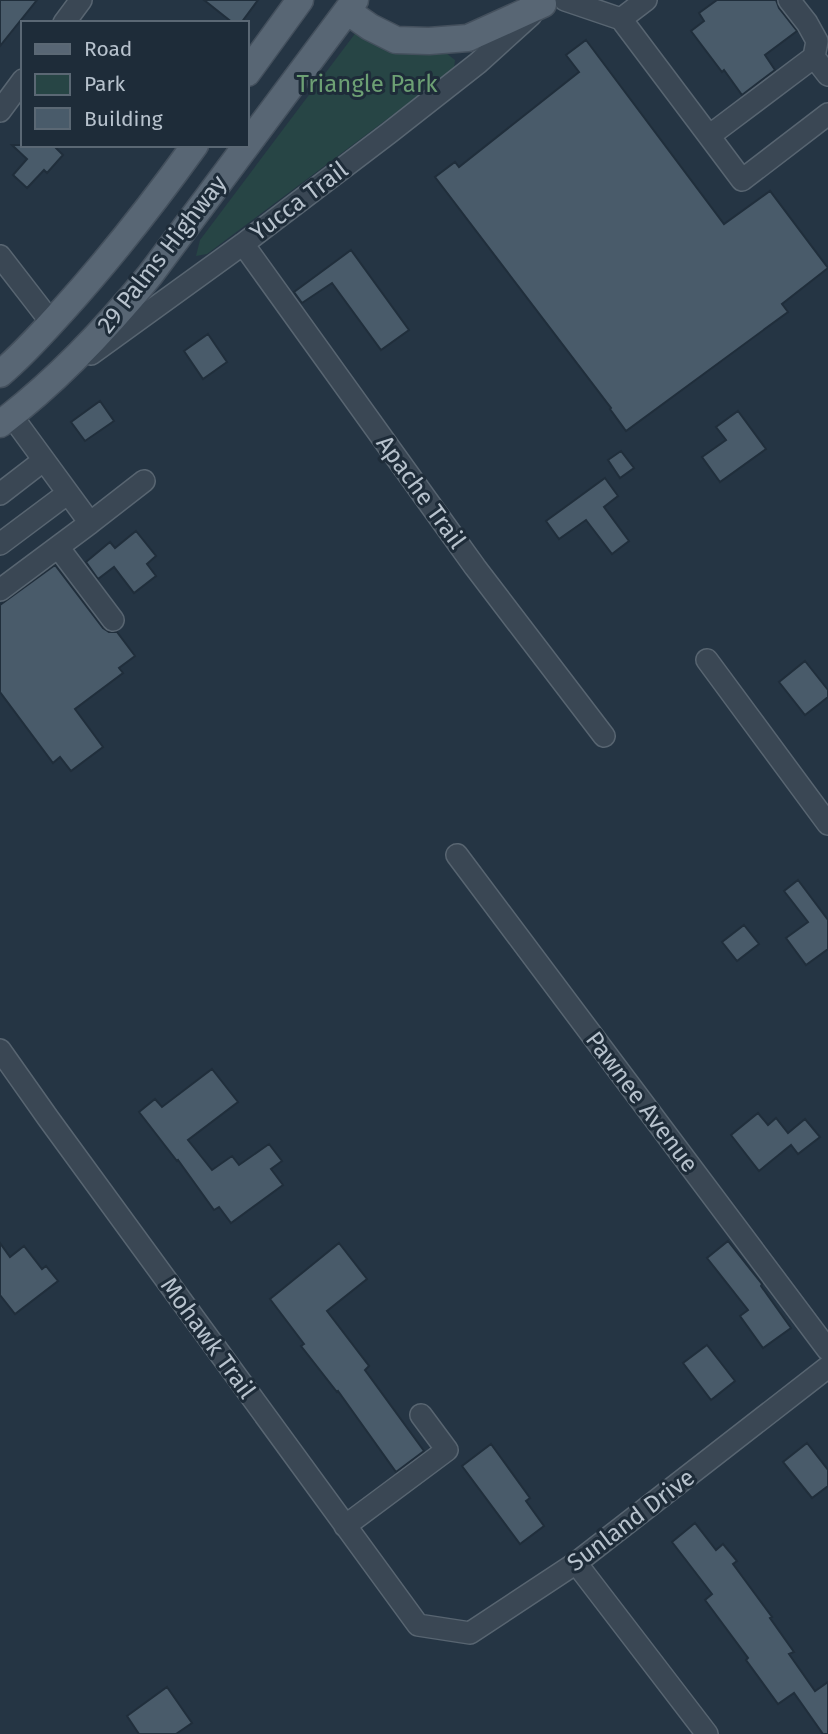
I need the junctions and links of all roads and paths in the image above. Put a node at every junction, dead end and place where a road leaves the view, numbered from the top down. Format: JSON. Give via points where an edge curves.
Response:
{"nodes":[{"id":1,"x":81,"y":0,"type":"edge"},
{"id":2,"x":300,"y":0,"type":"edge"},
{"id":3,"x":646,"y":0,"type":"edge"},
{"id":4,"x":789,"y":0,"type":"edge"},
{"id":5,"x":552,"y":1,"type":"edge"},
{"id":6,"x":351,"y":5,"type":"edge"},
{"id":7,"x":621,"y":19,"type":"junction"},
{"id":8,"x":65,"y":21,"type":"edge"},
{"id":9,"x":814,"y":57,"type":"junction"},
{"id":10,"x":248,"y":72,"type":"edge"},
{"id":11,"x":828,"y":75,"type":"edge"},
{"id":12,"x":21,"y":83,"type":"edge"},
{"id":13,"x":0,"y":111,"type":"edge"},
{"id":14,"x":828,"y":114,"type":"edge"},
{"id":15,"x":709,"y":136,"type":"junction"},
{"id":16,"x":248,"y":143,"type":"edge"},
{"id":17,"x":194,"y":147,"type":"edge"},
{"id":18,"x":245,"y":147,"type":"edge"},
{"id":19,"x":243,"y":244,"type":"junction"},
{"id":20,"x":0,"y":256,"type":"edge"},
{"id":21,"x":51,"y":322,"type":"junction"},
{"id":22,"x":0,"y":374,"type":"edge"},
{"id":23,"x":40,"y":391,"type":"junction"},
{"id":24,"x":6,"y":419,"type":"edge"},
{"id":25,"x":44,"y":460,"type":"junction"},
{"id":26,"x":144,"y":481,"type":"dead end"},
{"id":27,"x":68,"y":492,"type":"junction"},
{"id":28,"x":0,"y":494,"type":"edge"},
{"id":29,"x":90,"y":523,"type":"junction"},
{"id":30,"x":0,"y":544,"type":"edge"},
{"id":31,"x":58,"y":547,"type":"junction"},
{"id":32,"x":0,"y":590,"type":"edge"},
{"id":33,"x":113,"y":620,"type":"dead end"},
{"id":34,"x":707,"y":660,"type":"dead end"},
{"id":35,"x":604,"y":736,"type":"dead end"},
{"id":36,"x":828,"y":824,"type":"edge"},
{"id":37,"x":457,"y":855,"type":"dead end"},
{"id":38,"x":0,"y":1050,"type":"edge"},
{"id":39,"x":828,"y":1350,"type":"edge"},
{"id":40,"x":828,"y":1367,"type":"edge"},
{"id":41,"x":421,"y":1415,"type":"dead end"},
{"id":42,"x":345,"y":1526,"type":"junction"},
{"id":43,"x":576,"y":1563,"type":"junction"},
{"id":44,"x":418,"y":1625,"type":"joint"},
{"id":45,"x":707,"y":1734,"type":"edge"}],
"edges":[{"from":1,"to":8,"type":"street"},
{"from":2,"to":10,"type":"main road"},
{"from":3,"to":7,"type":"street"},
{"from":4,"to":9,"type":"street","via":[[817,41]]},
{"from":5,"to":6,"type":"main road","via":[[468,38],[429,41],[396,40],[370,27]]},
{"from":5,"to":7,"type":"street"},
{"from":5,"to":19,"type":"street","name":"Yucca Trail"},
{"from":6,"to":16,"type":"main road","name":"29 Palms Highway"},
{"from":7,"to":15,"type":"street"},
{"from":9,"to":11,"type":"street"},
{"from":9,"to":15,"type":"street"},
{"from":12,"to":13,"type":"street"},
{"from":14,"to":15,"type":"street","via":[[742,180]]},
{"from":17,"to":21,"type":"main road","name":"29 Palms Highway","via":[[145,214]]},
{"from":18,"to":23,"type":"main road","name":"29 Palms Highway","via":[[115,317]]},
{"from":19,"to":23,"type":"street","name":"Yucca Trail"},
{"from":19,"to":35,"type":"street","name":"Apache Trail","via":[[475,567]]},
{"from":20,"to":21,"type":"street"},
{"from":21,"to":22,"type":"main road","name":"29 Palms Highway"},
{"from":23,"to":24,"type":"main road","name":"29 Palms Highway"},
{"from":24,"to":25,"type":"street"},
{"from":25,"to":27,"type":"street"},
{"from":25,"to":28,"type":"street"},
{"from":26,"to":29,"type":"street"},
{"from":27,"to":29,"type":"street"},
{"from":27,"to":30,"type":"street"},
{"from":29,"to":31,"type":"street"},
{"from":31,"to":32,"type":"street"},
{"from":31,"to":33,"type":"street"},
{"from":34,"to":36,"type":"street"},
{"from":37,"to":39,"type":"street","name":"Pawnee Avenue"},
{"from":38,"to":42,"type":"street","name":"Mohawk Trail"},
{"from":40,"to":43,"type":"street","name":"Sunland Drive"},
{"from":41,"to":42,"type":"street","via":[[447,1450]]},
{"from":42,"to":44,"type":"street","name":"Mohawk Trail"},
{"from":43,"to":44,"type":"street","name":"Sunland Drive","via":[[470,1633]]},
{"from":43,"to":45,"type":"street"}]}
